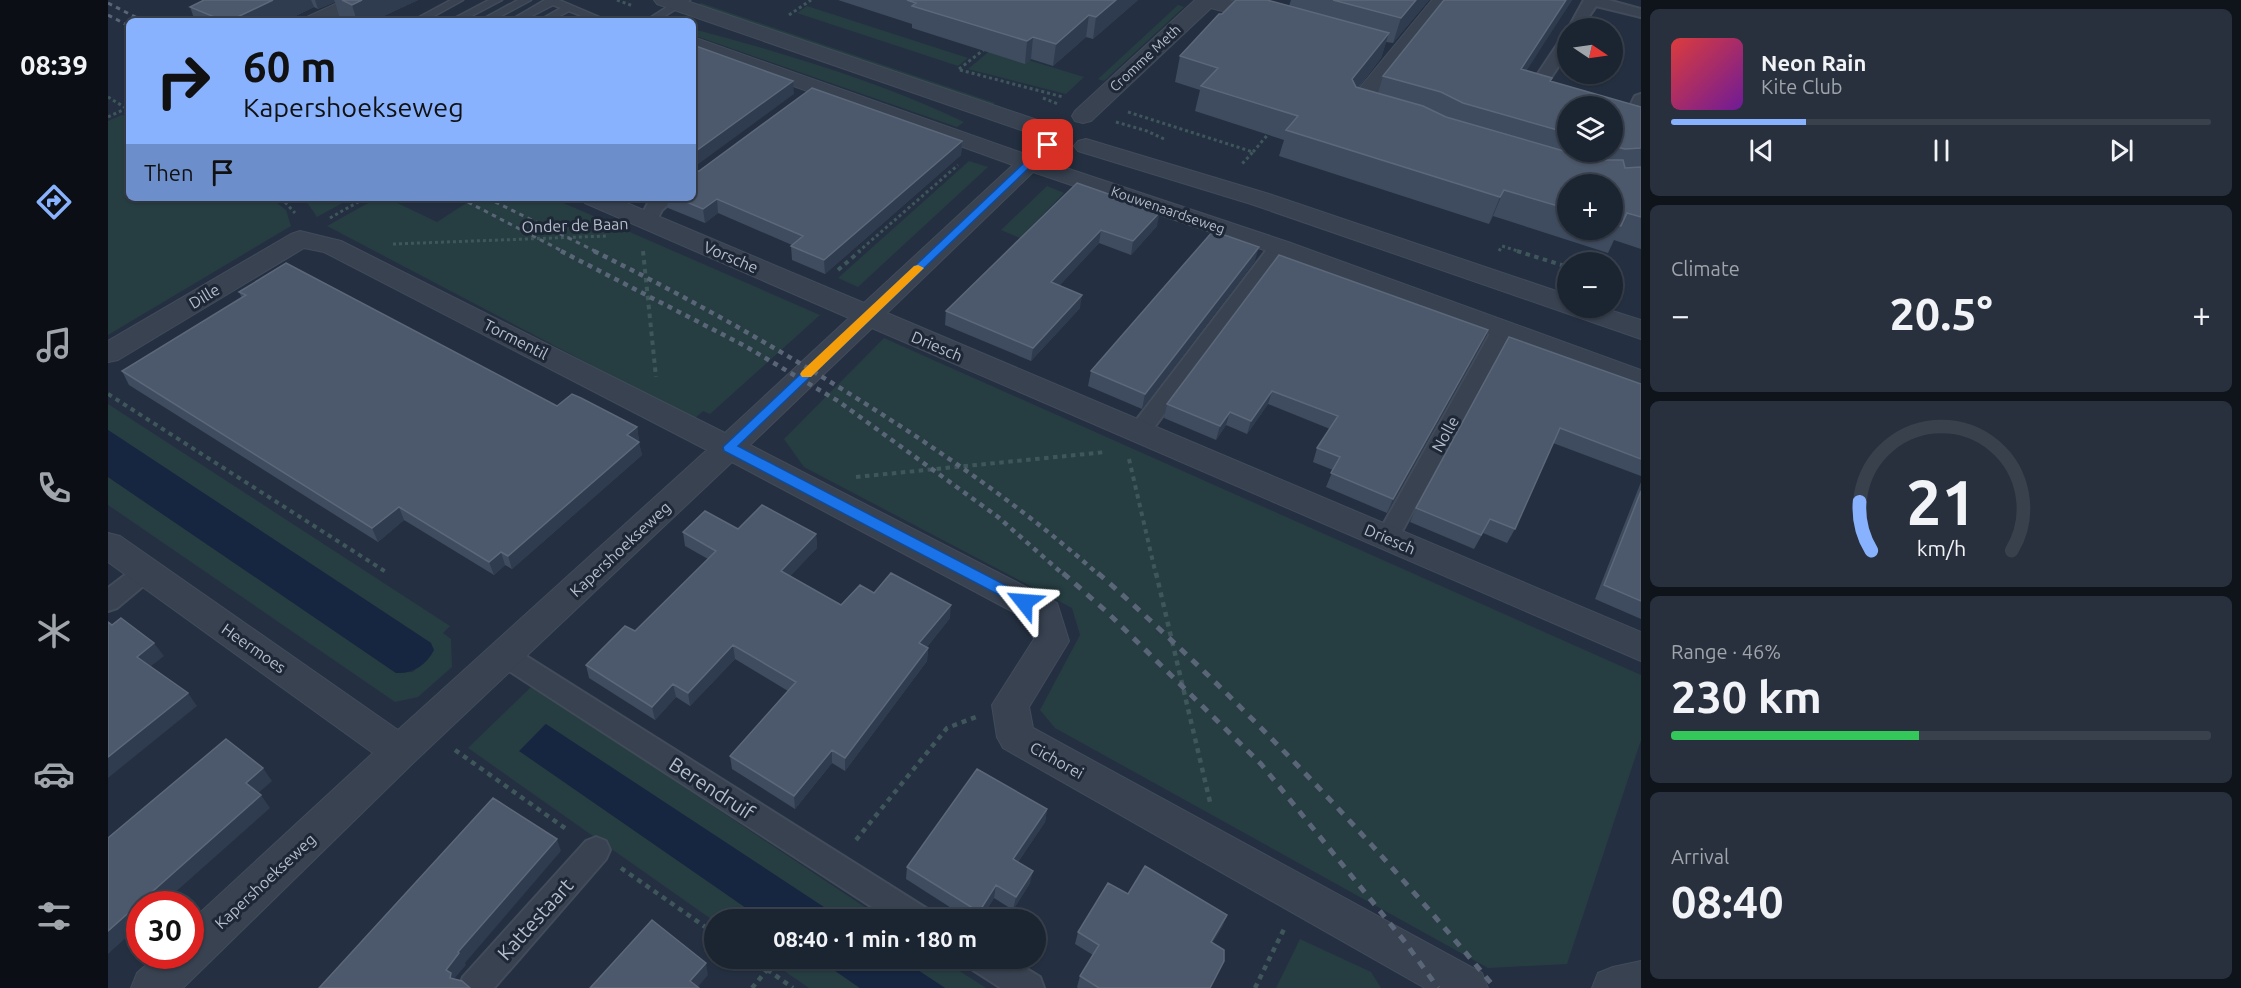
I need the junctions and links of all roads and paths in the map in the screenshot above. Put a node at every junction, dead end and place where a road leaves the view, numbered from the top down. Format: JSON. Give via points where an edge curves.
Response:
{"nodes":[{"id":1,"x":361,"y":0,"type":"edge"},
{"id":2,"x":458,"y":0,"type":"edge"},
{"id":3,"x":497,"y":0,"type":"edge"},
{"id":4,"x":526,"y":0,"type":"edge"},
{"id":5,"x":552,"y":0,"type":"edge"},
{"id":6,"x":708,"y":0,"type":"edge"},
{"id":7,"x":811,"y":0,"type":"edge"},
{"id":8,"x":1207,"y":0,"type":"edge"},
{"id":9,"x":1443,"y":0,"type":"edge"},
{"id":10,"x":1592,"y":0,"type":"edge"},
{"id":11,"x":675,"y":2,"type":"edge"},
{"id":12,"x":569,"y":8,"type":"junction"},
{"id":13,"x":1641,"y":13,"type":"edge"},
{"id":14,"x":587,"y":14,"type":"junction"},
{"id":15,"x":321,"y":18,"type":"edge"},
{"id":16,"x":423,"y":18,"type":"edge"},
{"id":17,"x":460,"y":18,"type":"edge"},
{"id":18,"x":490,"y":18,"type":"edge"},
{"id":19,"x":519,"y":18,"type":"edge"},
{"id":20,"x":549,"y":18,"type":"edge"},
{"id":21,"x":580,"y":18,"type":"edge"},
{"id":22,"x":596,"y":18,"type":"edge"},
{"id":23,"x":654,"y":18,"type":"edge"},
{"id":24,"x":783,"y":18,"type":"dead end"},
{"id":25,"x":1580,"y":18,"type":"edge"},
{"id":26,"x":1288,"y":23,"type":"edge"},
{"id":27,"x":696,"y":45,"type":"edge"},
{"id":28,"x":986,"y":47,"type":"edge"},
{"id":29,"x":1557,"y":56,"type":"edge"},
{"id":30,"x":817,"y":87,"type":"junction"},
{"id":31,"x":1025,"y":87,"type":"junction"},
{"id":32,"x":1570,"y":96,"type":"edge"},
{"id":33,"x":108,"y":98,"type":"edge"},
{"id":34,"x":798,"y":101,"type":"edge"},
{"id":35,"x":1008,"y":103,"type":"junction"},
{"id":36,"x":126,"y":107,"type":"edge"},
{"id":37,"x":126,"y":109,"type":"edge"},
{"id":38,"x":1623,"y":109,"type":"edge"},
{"id":39,"x":1639,"y":110,"type":"edge"},
{"id":40,"x":108,"y":117,"type":"edge"},
{"id":41,"x":1401,"y":119,"type":"edge"},
{"id":42,"x":1274,"y":126,"type":"edge"},
{"id":43,"x":1063,"y":127,"type":"junction"},
{"id":44,"x":966,"y":140,"type":"junction"},
{"id":45,"x":1253,"y":152,"type":"junction"},
{"id":46,"x":1250,"y":170,"type":"dead end"},
{"id":47,"x":907,"y":196,"type":"edge"},
{"id":48,"x":918,"y":200,"type":"junction"},
{"id":49,"x":601,"y":201,"type":"edge"},
{"id":50,"x":663,"y":201,"type":"edge"},
{"id":51,"x":648,"y":221,"type":"junction"},
{"id":52,"x":617,"y":236,"type":"dead end"},
{"id":53,"x":300,"y":239,"type":"joint"},
{"id":54,"x":392,"y":244,"type":"dead end"},
{"id":55,"x":642,"y":246,"type":"dead end"},
{"id":56,"x":1280,"y":248,"type":"junction"},
{"id":57,"x":1497,"y":253,"type":"dead end"},
{"id":58,"x":1557,"y":264,"type":"edge"},
{"id":59,"x":836,"y":272,"type":"dead end"},
{"id":60,"x":1557,"y":300,"type":"edge"},
{"id":61,"x":867,"y":316,"type":"junction"},
{"id":62,"x":1606,"y":318,"type":"edge"},
{"id":63,"x":1502,"y":330,"type":"junction"},
{"id":64,"x":1641,"y":330,"type":"edge"},
{"id":65,"x":108,"y":353,"type":"edge"},
{"id":66,"x":1641,"y":381,"type":"edge"},
{"id":67,"x":108,"y":394,"type":"edge"},
{"id":68,"x":659,"y":412,"type":"junction"},
{"id":69,"x":1133,"y":441,"type":"junction"},
{"id":70,"x":729,"y":447,"type":"junction"},
{"id":71,"x":798,"y":483,"type":"junction"},
{"id":72,"x":1387,"y":538,"type":"junction"},
{"id":73,"x":108,"y":545,"type":"edge"},
{"id":74,"x":146,"y":571,"type":"junction"},
{"id":75,"x":386,"y":572,"type":"dead end"},
{"id":76,"x":108,"y":601,"type":"edge"},
{"id":77,"x":1641,"y":646,"type":"edge"},
{"id":78,"x":506,"y":656,"type":"junction"},
{"id":79,"x":1010,"y":705,"type":"junction"},
{"id":80,"x":400,"y":752,"type":"junction"},
{"id":81,"x":596,"y":850,"type":"dead end"},
{"id":82,"x":1221,"y":852,"type":"junction"},
{"id":83,"x":834,"y":867,"type":"junction"},
{"id":84,"x":1300,"y":896,"type":"junction"},
{"id":85,"x":901,"y":909,"type":"edge"},
{"id":86,"x":204,"y":938,"type":"edge"},
{"id":87,"x":172,"y":969,"type":"edge"},
{"id":88,"x":999,"y":969,"type":"edge"},
{"id":89,"x":767,"y":970,"type":"joint"},
{"id":90,"x":1641,"y":982,"type":"edge"},
{"id":91,"x":152,"y":988,"type":"edge"},
{"id":92,"x":474,"y":988,"type":"edge"},
{"id":93,"x":752,"y":988,"type":"edge"},
{"id":94,"x":793,"y":988,"type":"edge"},
{"id":95,"x":1029,"y":988,"type":"edge"},
{"id":96,"x":1255,"y":988,"type":"edge"},
{"id":97,"x":1467,"y":988,"type":"edge"},
{"id":98,"x":1613,"y":988,"type":"edge"}],
"edges":[{"from":1,"to":15,"type":"street"},
{"from":2,"to":16,"type":"lane"},
{"from":3,"to":17,"type":"lane"},
{"from":4,"to":18,"type":"lane"},
{"from":5,"to":12,"type":"lane"},
{"from":5,"to":19,"type":"lane"},
{"from":6,"to":35,"type":"street","name":"Kouwenaardseweg"},
{"from":7,"to":24,"type":"path"},
{"from":8,"to":26,"type":"street"},
{"from":8,"to":43,"type":"street","name":"Cromme Meth"},
{"from":9,"to":41,"type":"street","via":[[1387,51],[1357,106]]},
{"from":10,"to":13,"type":"street"},
{"from":10,"to":25,"type":"street"},
{"from":11,"to":23,"type":"lane"},
{"from":11,"to":43,"type":"street","name":"Kouwenaardseweg"},
{"from":12,"to":14,"type":"lane"},
{"from":12,"to":20,"type":"lane"},
{"from":14,"to":21,"type":"lane"},
{"from":14,"to":22,"type":"lane"},
{"from":27,"to":30,"type":"street","name":"Kouwenaardseweg"},
{"from":28,"to":31,"type":"path","via":[[958,70]]},
{"from":29,"to":32,"type":"street","via":[[1537,87]]},
{"from":30,"to":34,"type":"street"},
{"from":30,"to":44,"type":"street","name":"Kouwenaardseweg"},
{"from":31,"to":35,"type":"path"},
{"from":31,"to":43,"type":"path","via":[[1069,98],[1074,93]]},
{"from":33,"to":36,"type":"path"},
{"from":35,"to":43,"type":"street","name":"Kouwenaardseweg"},
{"from":37,"to":40,"type":"path"},
{"from":38,"to":39,"type":"street"},
{"from":42,"to":45,"type":"path"},
{"from":43,"to":44,"type":"street","name":"Kouwenaardseweg"},
{"from":43,"to":45,"type":"path"},
{"from":43,"to":56,"type":"street","name":"Kouwenaardseweg"},
{"from":43,"to":60,"type":"street","name":"Kouwenaardseweg"},
{"from":43,"to":61,"type":"street","name":"Kapershoekseweg"},
{"from":44,"to":48,"type":"path","via":[[968,156]]},
{"from":45,"to":46,"type":"path","via":[[1239,166]]},
{"from":47,"to":48,"type":"path"},
{"from":48,"to":59,"type":"path"},
{"from":49,"to":51,"type":"street","name":"Vorsche"},
{"from":50,"to":51,"type":"street","via":[[654,207]]},
{"from":51,"to":61,"type":"street","name":"Vorsche"},
{"from":52,"to":54,"type":"path","name":"Onder de Baan"},
{"from":53,"to":65,"type":"street","name":"Dille"},
{"from":53,"to":68,"type":"street","name":"Tormentil","via":[[332,246]]},
{"from":55,"to":68,"type":"path","name":"Onder de Baan"},
{"from":56,"to":63,"type":"street","name":"Kouwenaardseweg"},
{"from":56,"to":69,"type":"street"},
{"from":57,"to":58,"type":"path","via":[[1502,246]]},
{"from":61,"to":69,"type":"street","name":"Driesch"},
{"from":61,"to":70,"type":"street","name":"Kapershoekseweg"},
{"from":62,"to":64,"type":"street"},
{"from":63,"to":66,"type":"street","name":"Kouwenaardseweg"},
{"from":63,"to":72,"type":"street","name":"Nolle"},
{"from":67,"to":75,"type":"path"},
{"from":68,"to":70,"type":"street","name":"Tormentil"},
{"from":69,"to":71,"type":"path"},
{"from":69,"to":72,"type":"street","name":"Driesch"},
{"from":69,"to":82,"type":"path"},
{"from":70,"to":71,"type":"street"},
{"from":70,"to":78,"type":"street","name":"Kapershoekseweg"},
{"from":71,"to":79,"type":"street","via":[[1045,613],[1052,641]]},
{"from":72,"to":77,"type":"street","name":"Driesch"},
{"from":73,"to":74,"type":"street","name":"Heermoes"},
{"from":74,"to":76,"type":"street"},
{"from":74,"to":80,"type":"street","name":"Heermoes"},
{"from":78,"to":80,"type":"street","name":"Kapershoekseweg"},
{"from":78,"to":83,"type":"street","name":"Berendruif"},
{"from":79,"to":82,"type":"street","name":"Cichorei","via":[[1016,736]]},
{"from":79,"to":83,"type":"path","via":[[947,728]]},
{"from":80,"to":86,"type":"street","name":"Kapershoekseweg"},
{"from":81,"to":92,"type":"street","name":"Kattestaart"},
{"from":82,"to":84,"type":"street","name":"Cichorei"},
{"from":83,"to":85,"type":"street","name":"Berendruif"},
{"from":84,"to":96,"type":"path"},
{"from":84,"to":97,"type":"street","name":"Cichorei"},
{"from":87,"to":91,"type":"street"},
{"from":88,"to":95,"type":"street"},
{"from":89,"to":93,"type":"path"},
{"from":89,"to":94,"type":"path"},
{"from":90,"to":98,"type":"street"}]}
